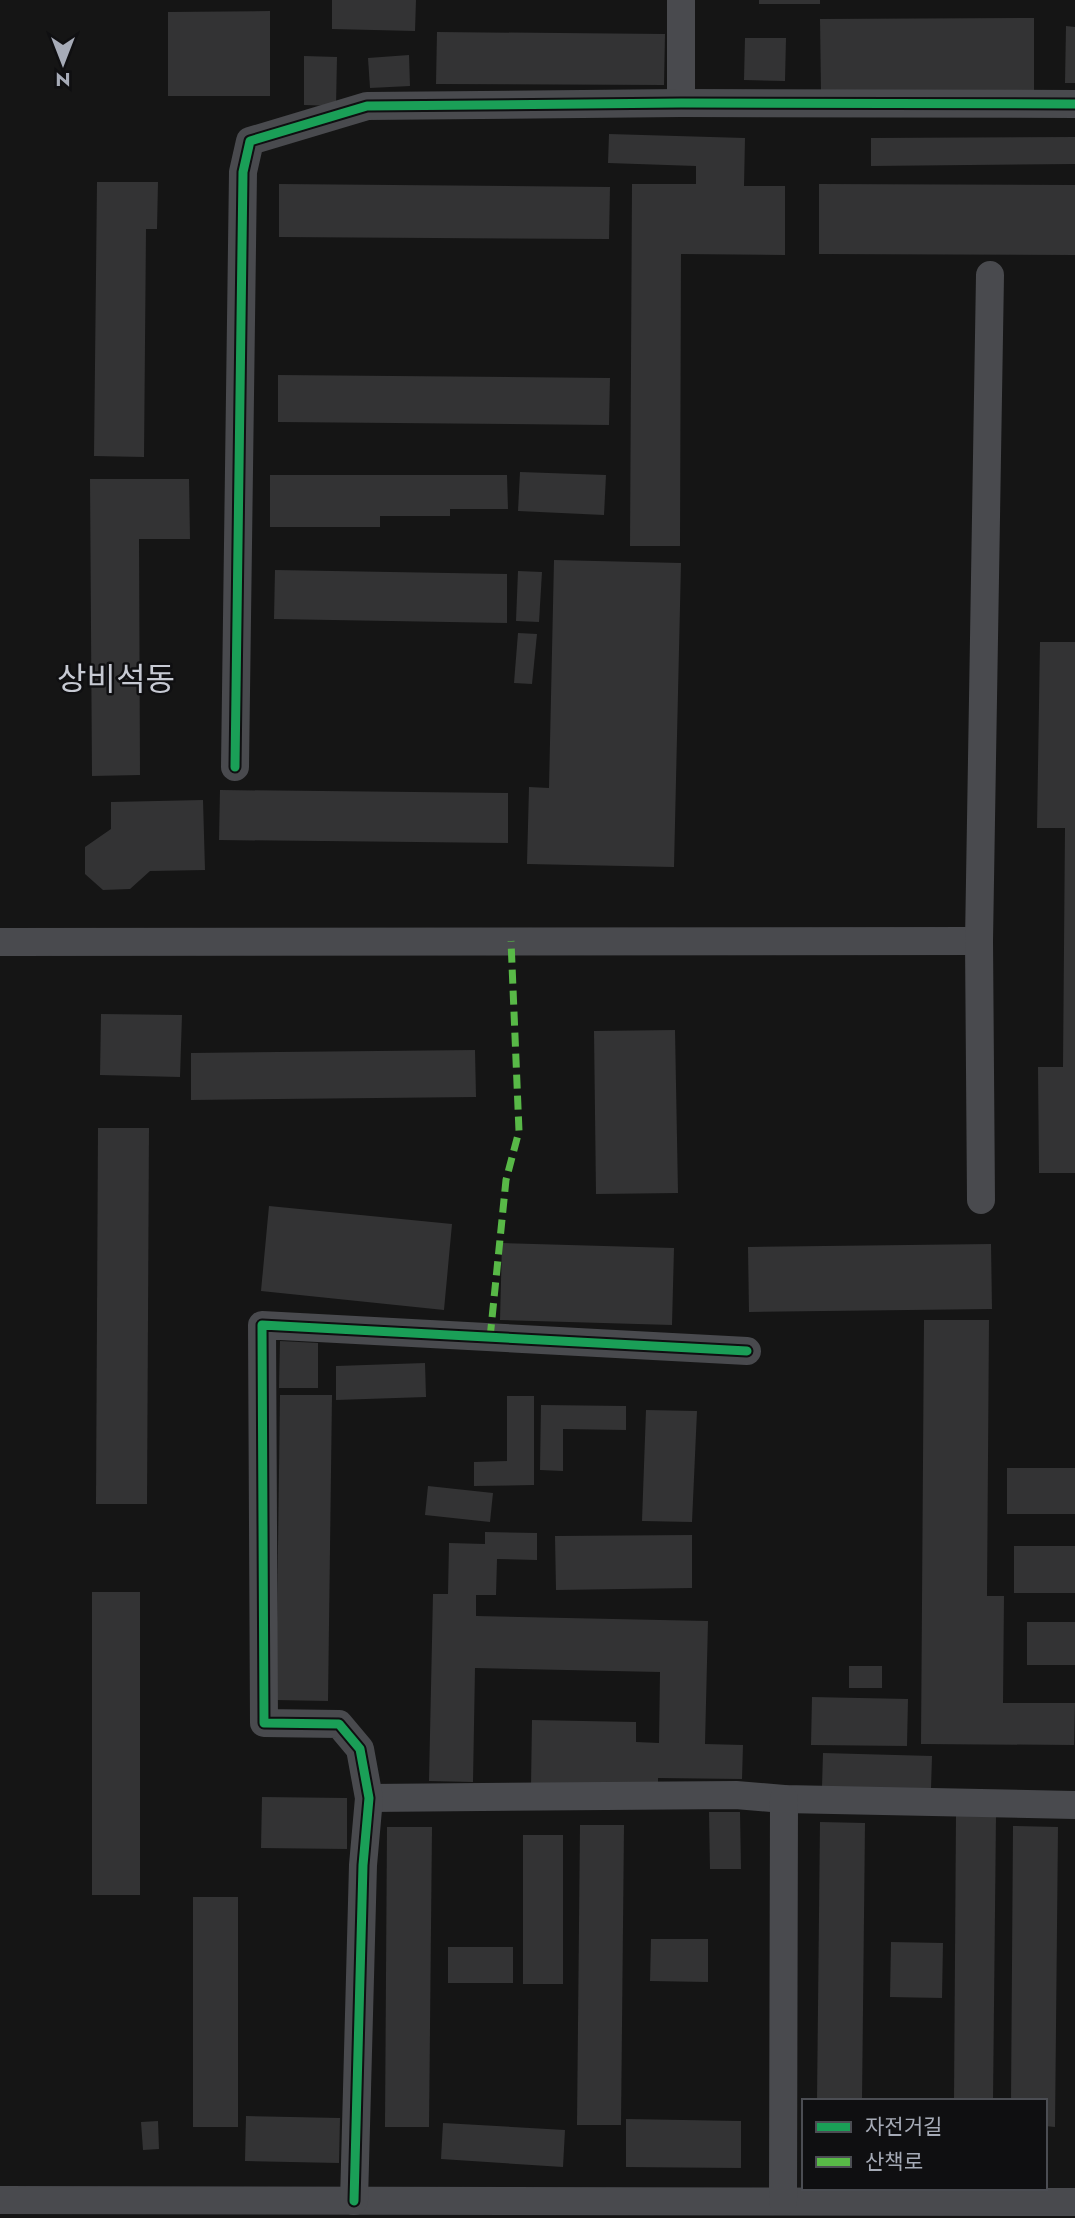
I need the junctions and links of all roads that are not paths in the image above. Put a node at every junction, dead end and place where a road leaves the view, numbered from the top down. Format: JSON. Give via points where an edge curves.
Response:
{"nodes":[{"id":1,"x":681,"y":0,"type":"edge"},
{"id":2,"x":681,"y":103,"type":"junction"},
{"id":3,"x":1075,"y":104,"type":"edge"},
{"id":4,"x":990,"y":275,"type":"dead end"},
{"id":5,"x":235,"y":767,"type":"dead end"},
{"id":6,"x":979,"y":941,"type":"junction"},
{"id":7,"x":0,"y":942,"type":"edge"},
{"id":8,"x":981,"y":1200,"type":"dead end"},
{"id":9,"x":747,"y":1351,"type":"dead end"},
{"id":10,"x":369,"y":1798,"type":"junction"},
{"id":11,"x":784,"y":1799,"type":"junction"},
{"id":12,"x":1075,"y":1805,"type":"edge"},
{"id":13,"x":0,"y":2200,"type":"edge"},
{"id":14,"x":354,"y":2201,"type":"junction"},
{"id":15,"x":783,"y":2202,"type":"junction"},
{"id":16,"x":1075,"y":2202,"type":"edge"}],
"edges":[{"from":1,"to":2,"type":"street"},
{"from":2,"to":3,"type":"street"},
{"from":2,"to":5,"type":"street","via":[[367,106],[250,141],[243,172]]},
{"from":4,"to":6,"type":"street"},
{"from":6,"to":7,"type":"street"},
{"from":6,"to":8,"type":"street"},
{"from":9,"to":10,"type":"street","via":[[262,1325],[264,1723],[339,1724],[360,1749]]},
{"from":10,"to":11,"type":"street","via":[[736,1795]]},
{"from":10,"to":14,"type":"street","via":[[363,1865]]},
{"from":11,"to":12,"type":"street"},
{"from":11,"to":15,"type":"street"},
{"from":13,"to":14,"type":"street"},
{"from":14,"to":15,"type":"street"},
{"from":15,"to":16,"type":"street"}]}
